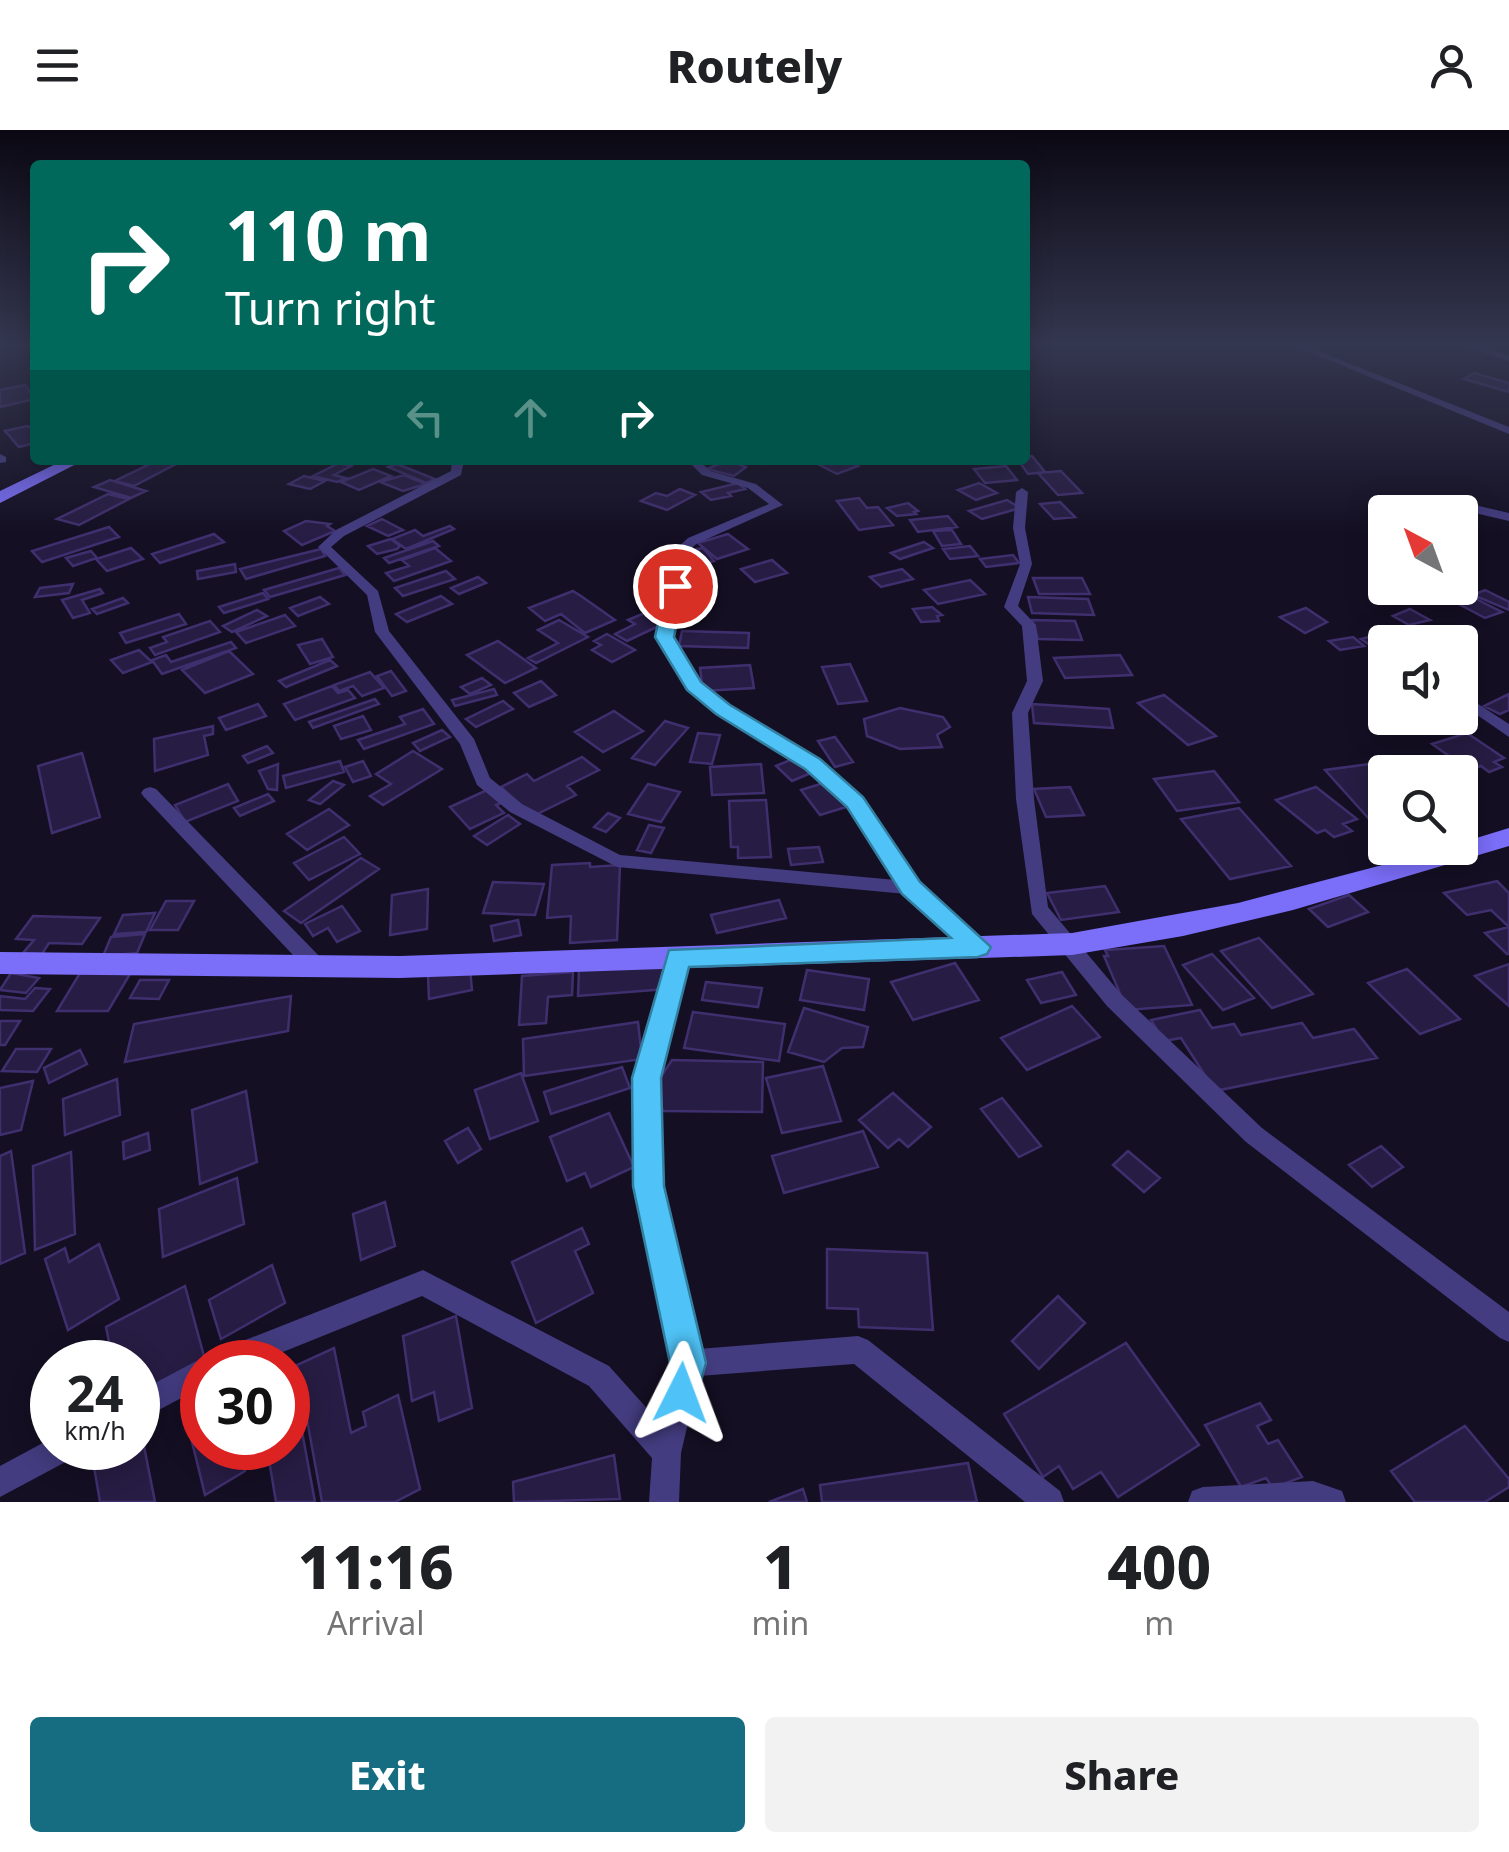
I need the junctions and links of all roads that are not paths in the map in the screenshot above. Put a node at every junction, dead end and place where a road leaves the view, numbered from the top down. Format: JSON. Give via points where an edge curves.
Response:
{"nodes":[{"id":1,"x":1450,"y":407,"type":"edge"},
{"id":2,"x":1509,"y":431,"type":"edge"},
{"id":3,"x":66,"y":465,"type":"edge"},
{"id":4,"x":457,"y":465,"type":"edge"},
{"id":5,"x":698,"y":465,"type":"edge"},
{"id":6,"x":1022,"y":492,"type":"dead end"},
{"id":7,"x":0,"y":498,"type":"edge"},
{"id":8,"x":1478,"y":510,"type":"edge"},
{"id":9,"x":1509,"y":517,"type":"edge"},
{"id":10,"x":1478,"y":709,"type":"edge"},
{"id":11,"x":1509,"y":732,"type":"edge"},
{"id":12,"x":150,"y":793,"type":"dead end"},
{"id":13,"x":1509,"y":837,"type":"edge"},
{"id":14,"x":911,"y":888,"type":"junction"},
{"id":15,"x":1072,"y":944,"type":"junction"},
{"id":16,"x":978,"y":947,"type":"junction"},
{"id":17,"x":678,"y":957,"type":"junction"},
{"id":18,"x":0,"y":963,"type":"edge"},
{"id":19,"x":317,"y":967,"type":"junction"},
{"id":20,"x":1509,"y":1329,"type":"edge"},
{"id":21,"x":281,"y":1340,"type":"edge"},
{"id":22,"x":688,"y":1363,"type":"junction"},
{"id":23,"x":668,"y":1453,"type":"junction"},
{"id":24,"x":30,"y":1466,"type":"edge"},
{"id":25,"x":0,"y":1482,"type":"edge"},
{"id":26,"x":664,"y":1502,"type":"edge"},
{"id":27,"x":1049,"y":1502,"type":"edge"},
{"id":28,"x":1203,"y":1502,"type":"edge"},
{"id":29,"x":1330,"y":1502,"type":"edge"}],
"edges":[{"from":1,"to":2,"type":"street"},
{"from":3,"to":7,"type":"street"},
{"from":4,"to":14,"type":"street","via":[[456,473],[324,547],[374,594],[382,632],[468,743],[483,781],[516,808],[617,861]]},
{"from":5,"to":14,"type":"street","via":[[752,486],[777,504],[716,528],[666,566],[675,586],[665,637],[694,686],[812,764],[855,802]]},
{"from":6,"to":15,"type":"street","via":[[1026,564],[1011,607],[1029,625],[1035,680],[1020,712],[1031,864],[1039,908]]},
{"from":8,"to":9,"type":"street"},
{"from":10,"to":11,"type":"street"},
{"from":12,"to":19,"type":"street"},
{"from":13,"to":15,"type":"street","via":[[1232,914]]},
{"from":14,"to":16,"type":"street"},
{"from":15,"to":16,"type":"street"},
{"from":15,"to":20,"type":"street","via":[[1114,1000],[1254,1135]]},
{"from":16,"to":17,"type":"street"},
{"from":17,"to":19,"type":"street"},
{"from":17,"to":22,"type":"street","via":[[646,1078],[648,1168]]},
{"from":18,"to":19,"type":"street"},
{"from":21,"to":23,"type":"street","via":[[424,1284],[599,1376]]},
{"from":22,"to":23,"type":"street"},
{"from":22,"to":27,"type":"street","via":[[858,1350]]},
{"from":23,"to":26,"type":"street"},
{"from":24,"to":25,"type":"street"},
{"from":28,"to":29,"type":"street","via":[[1314,1496]]}]}
